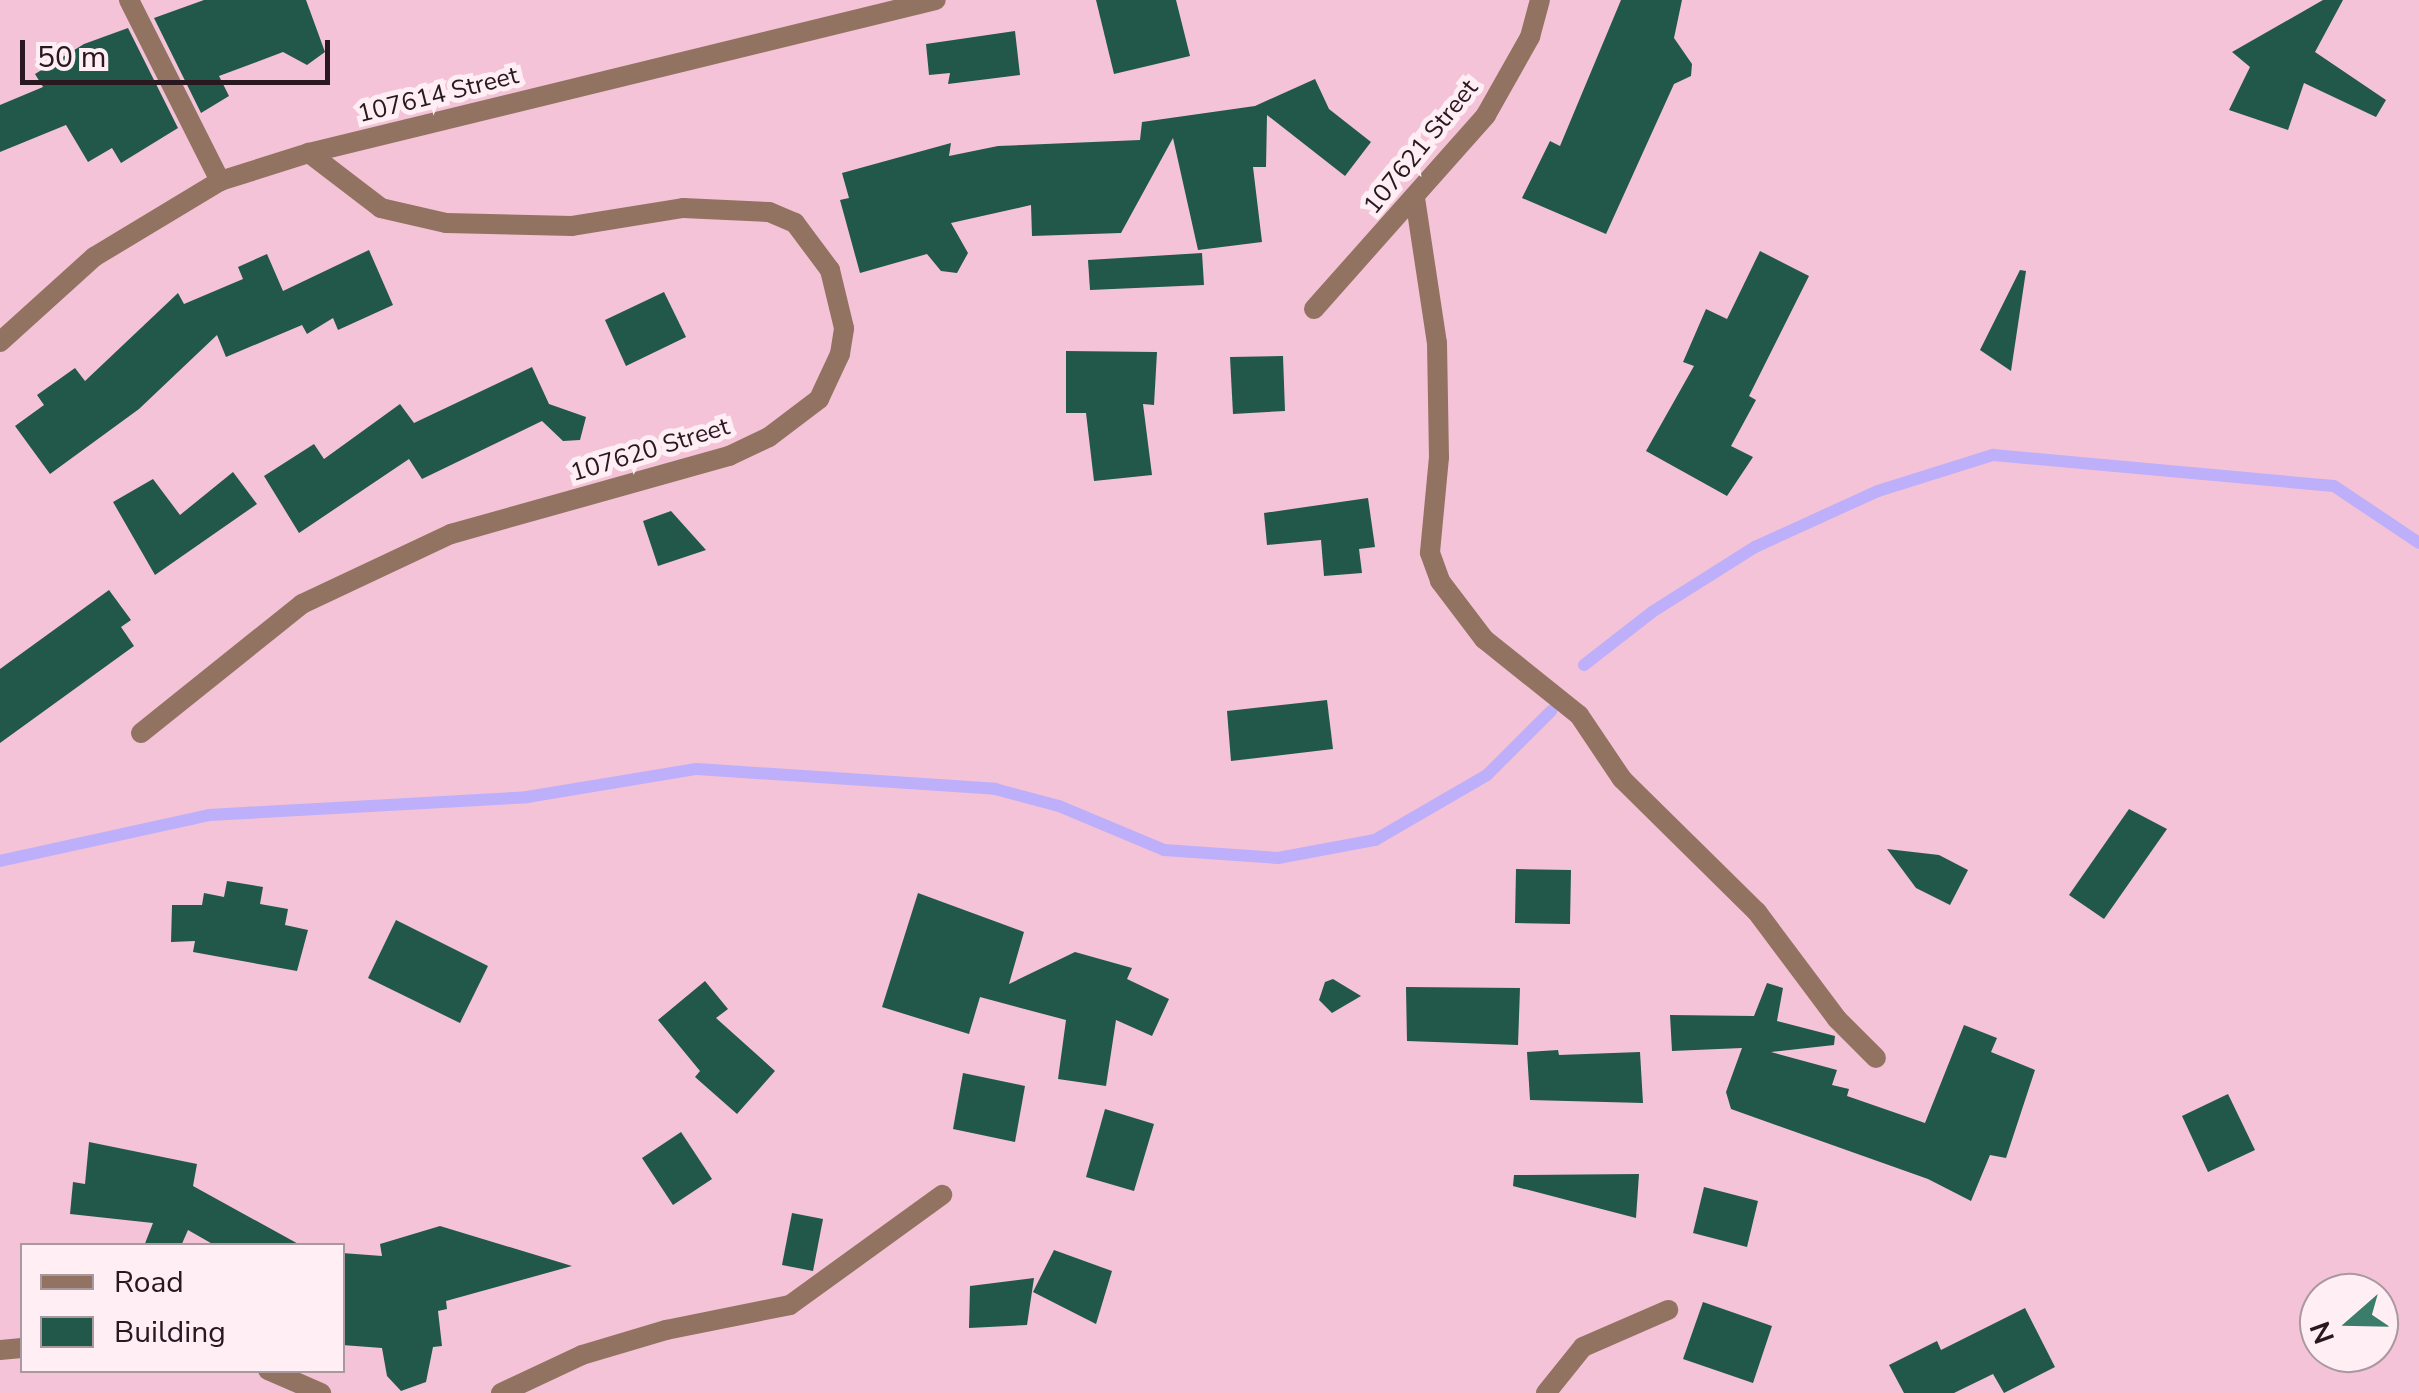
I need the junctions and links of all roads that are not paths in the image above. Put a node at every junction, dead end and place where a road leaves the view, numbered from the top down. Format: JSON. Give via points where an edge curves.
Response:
{"nodes":[{"id":1,"x":129,"y":0,"type":"edge"},
{"id":2,"x":936,"y":0,"type":"edge"},
{"id":3,"x":1540,"y":0,"type":"edge"},
{"id":4,"x":309,"y":153,"type":"junction"},
{"id":5,"x":220,"y":181,"type":"junction"},
{"id":6,"x":1414,"y":198,"type":"junction"},
{"id":7,"x":1314,"y":309,"type":"dead end"},
{"id":8,"x":0,"y":342,"type":"edge"},
{"id":9,"x":141,"y":733,"type":"dead end"},
{"id":10,"x":1876,"y":1058,"type":"dead end"},
{"id":11,"x":942,"y":1195,"type":"dead end"},
{"id":12,"x":1668,"y":1310,"type":"dead end"},
{"id":13,"x":275,"y":1373,"type":"edge"},
{"id":14,"x":321,"y":1393,"type":"edge"},
{"id":15,"x":501,"y":1393,"type":"edge"},
{"id":16,"x":1546,"y":1393,"type":"edge"}],
"edges":[{"from":1,"to":5,"type":"street"},
{"from":2,"to":4,"type":"street","name":"107614 Street"},
{"from":3,"to":6,"type":"street","name":"107621 Street","via":[[1530,37],[1486,115]]},
{"from":4,"to":5,"type":"street","name":"107614 Street"},
{"from":4,"to":9,"type":"street","name":"107620 Street","via":[[381,208],[446,223],[572,226],[683,208],[769,212],[795,223],[830,270],[844,328],[840,354],[819,398],[769,436],[729,456],[435,542],[302,604]]},
{"from":5,"to":8,"type":"street","name":"107614 Street","via":[[94,257]]},
{"from":6,"to":7,"type":"street","name":"107621 Street"},
{"from":6,"to":10,"type":"street","via":[[1438,343],[1439,457],[1430,553],[1440,581],[1484,638],[1580,715],[1622,779],[1757,912],[1837,1019]]},
{"from":11,"to":15,"type":"street","via":[[790,1305],[599,1350],[544,1368]]},
{"from":12,"to":16,"type":"street","via":[[1583,1347]]},
{"from":13,"to":14,"type":"street"}]}
